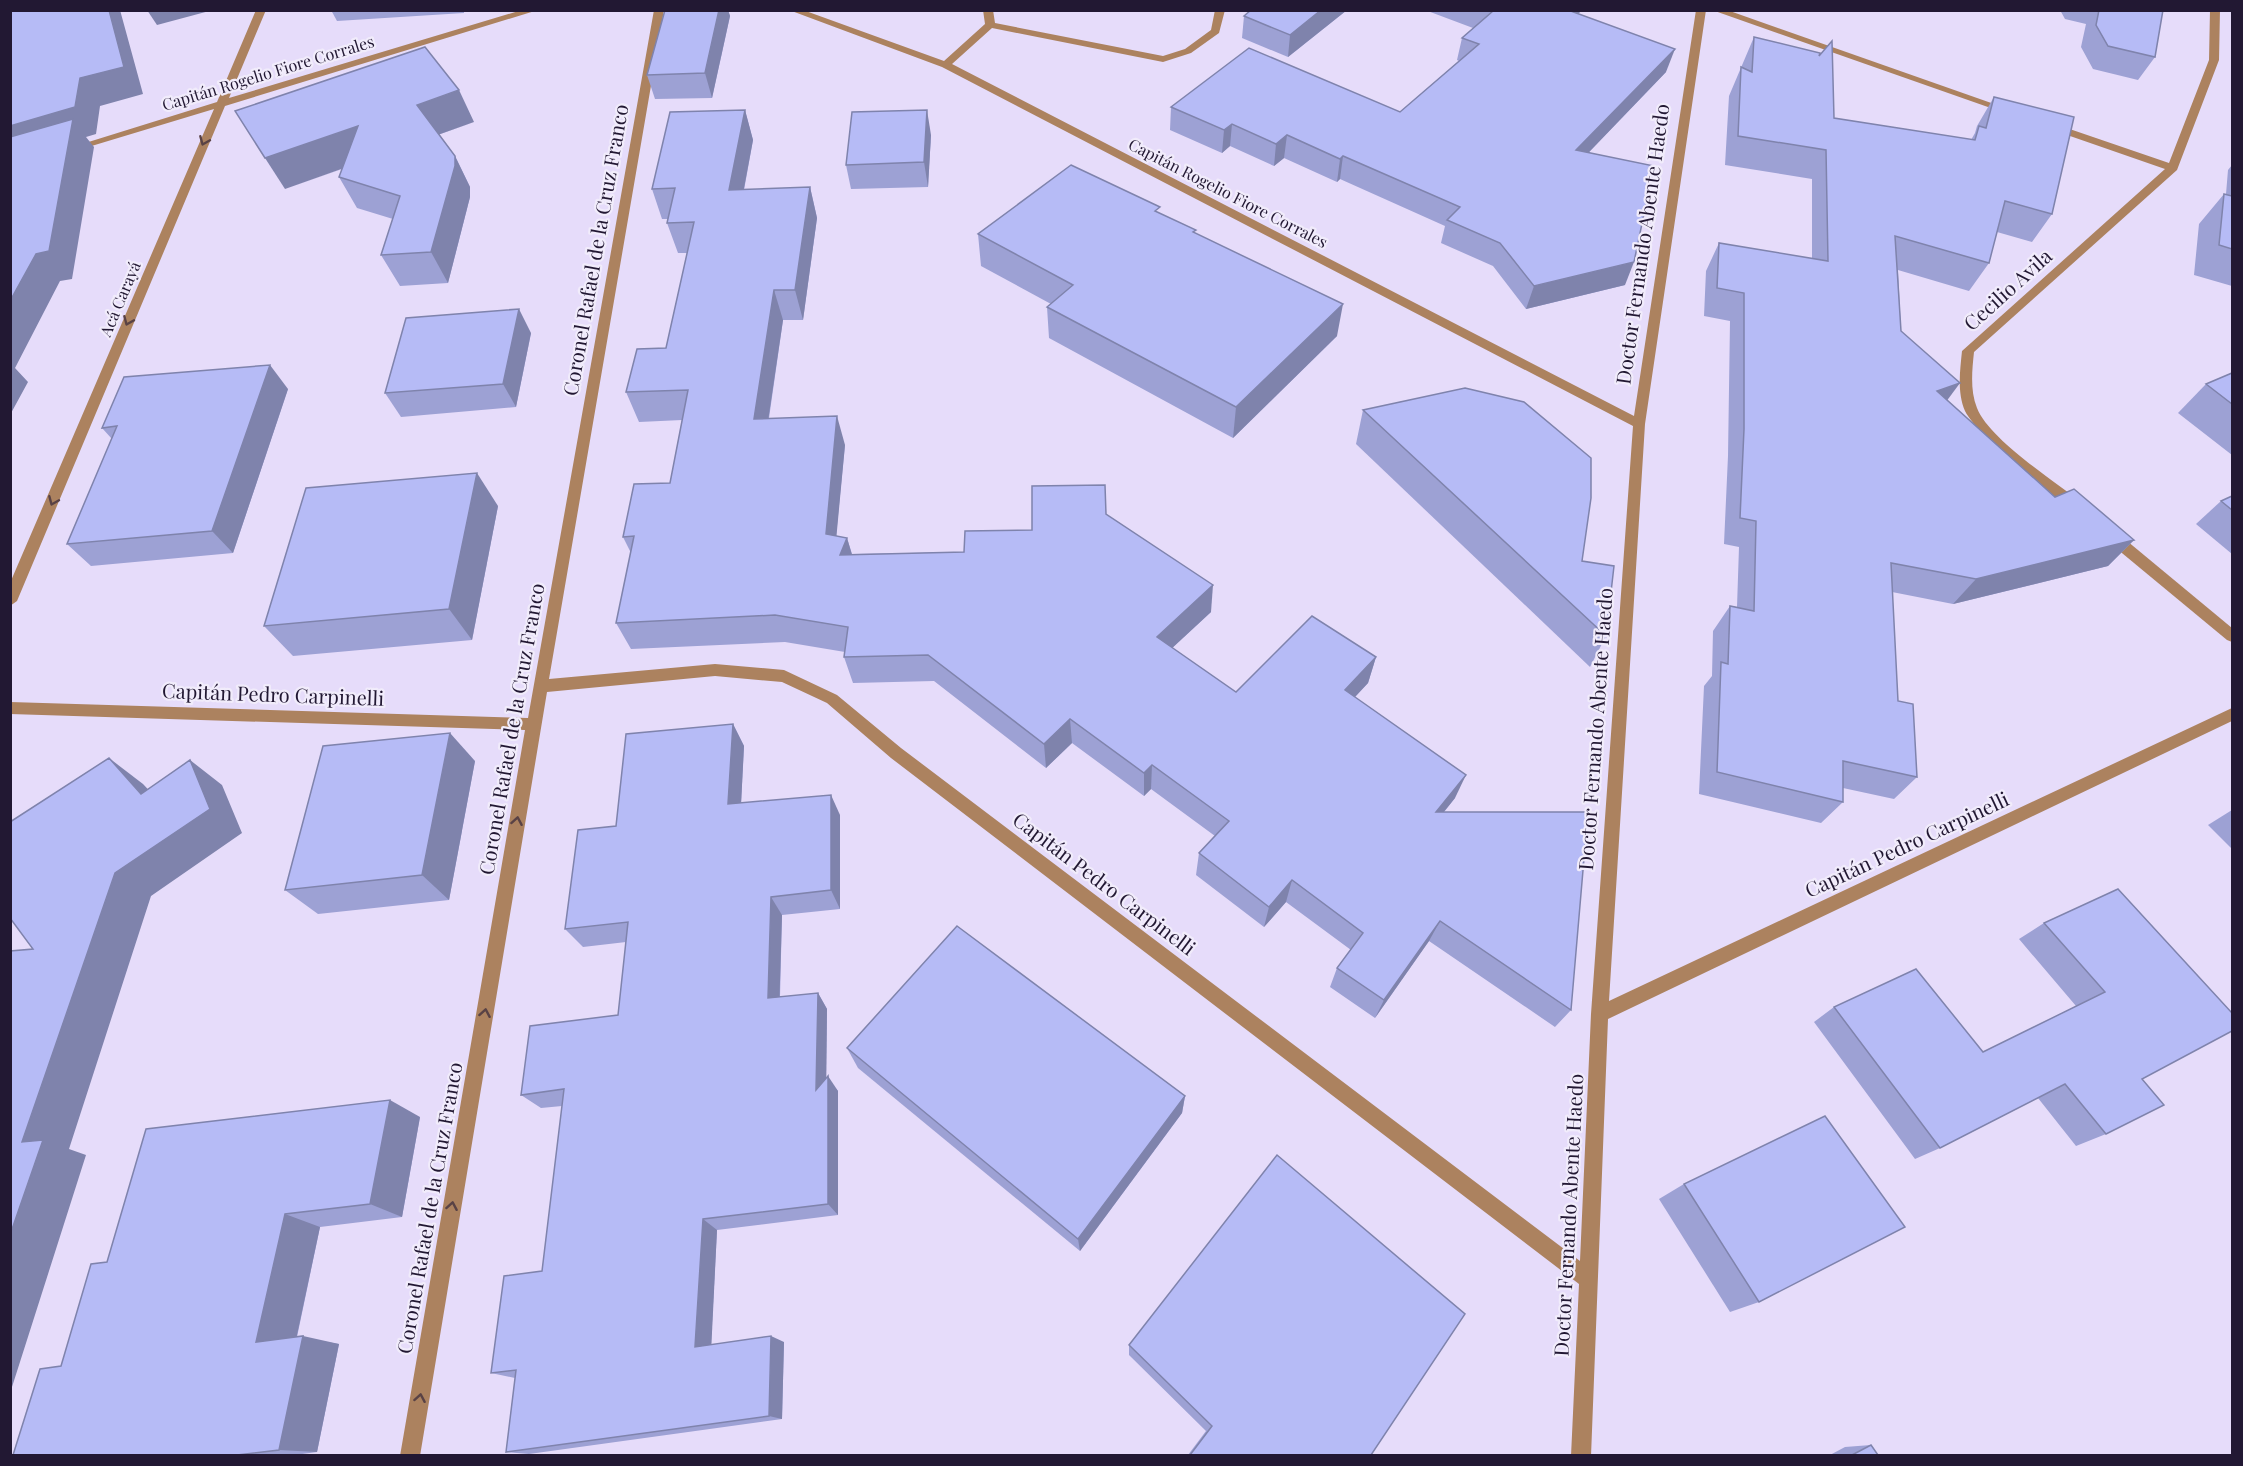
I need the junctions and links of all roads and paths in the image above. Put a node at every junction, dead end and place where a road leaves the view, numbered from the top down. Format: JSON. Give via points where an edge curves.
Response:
{"nodes":[{"id":1,"x":261,"y":10,"type":"edge"},
{"id":2,"x":534,"y":10,"type":"edge"},
{"id":3,"x":659,"y":10,"type":"edge"},
{"id":4,"x":794,"y":10,"type":"edge"},
{"id":5,"x":988,"y":10,"type":"edge"},
{"id":6,"x":1220,"y":10,"type":"edge"},
{"id":7,"x":1701,"y":10,"type":"edge"},
{"id":8,"x":1716,"y":10,"type":"edge"},
{"id":9,"x":2215,"y":10,"type":"edge"},
{"id":10,"x":990,"y":25,"type":"junction"},
{"id":11,"x":946,"y":65,"type":"junction"},
{"id":12,"x":219,"y":105,"type":"junction"},
{"id":13,"x":2017,"y":114,"type":"edge"},
{"id":14,"x":2039,"y":122,"type":"edge"},
{"id":15,"x":54,"y":154,"type":"edge"},
{"id":16,"x":2173,"y":168,"type":"junction"},
{"id":17,"x":1639,"y":424,"type":"junction"},
{"id":18,"x":10,"y":601,"type":"edge"},
{"id":19,"x":2232,"y":636,"type":"edge"},
{"id":20,"x":541,"y":686,"type":"junction"},
{"id":21,"x":10,"y":708,"type":"edge"},
{"id":22,"x":2232,"y":714,"type":"edge"},
{"id":23,"x":534,"y":724,"type":"junction"},
{"id":24,"x":1600,"y":1014,"type":"junction"},
{"id":25,"x":1589,"y":1280,"type":"junction"},
{"id":26,"x":410,"y":1455,"type":"edge"},
{"id":27,"x":1581,"y":1455,"type":"edge"}],
"edges":[{"from":1,"to":12,"type":"street","name":"Acá Carayá"},
{"from":2,"to":12,"type":"street","name":"Capitán Rogelio Fiore Corrales"},
{"from":3,"to":20,"type":"street","name":"Coronel Rafael de la Cruz Franco"},
{"from":4,"to":11,"type":"street","name":"Capitán Rogelio Fiore Corrales"},
{"from":5,"to":10,"type":"street"},
{"from":6,"to":10,"type":"street","via":[[1216,31],[1188,51],[1163,58]]},
{"from":7,"to":17,"type":"street","name":"Doctor Fernando Abente Haedo"},
{"from":8,"to":13,"type":"street"},
{"from":9,"to":16,"type":"street","name":"Cecilio Avila","via":[[2214,60]]},
{"from":10,"to":11,"type":"street"},
{"from":11,"to":17,"type":"street","name":"Capitán Rogelio Fiore Corrales"},
{"from":12,"to":15,"type":"street","name":"Capitán Rogelio Fiore Corrales"},
{"from":12,"to":18,"type":"street","name":"Acá Carayá","one_way":true},
{"from":14,"to":16,"type":"street"},
{"from":16,"to":19,"type":"street","name":"Cecilio Avila","via":[[1968,351],[1965,390],[1972,414],[1993,438]]},
{"from":17,"to":24,"type":"street","name":"Doctor Fernando Abente Haedo"},
{"from":20,"to":23,"type":"street","name":"Coronel Rafael de la Cruz Franco"},
{"from":20,"to":25,"type":"street","name":"Capitán Pedro Carpinelli","via":[[715,670],[784,676],[832,699],[896,753]]},
{"from":21,"to":23,"type":"street","name":"Capitán Pedro Carpinelli"},
{"from":22,"to":24,"type":"street","name":"Capitán Pedro Carpinelli"},
{"from":26,"to":23,"type":"street","name":"Coronel Rafael de la Cruz Franco","one_way":true},
{"from":24,"to":25,"type":"street","name":"Doctor Fernando Abente Haedo"},
{"from":25,"to":27,"type":"street","name":"Doctor Fernando Abente Haedo"}]}
